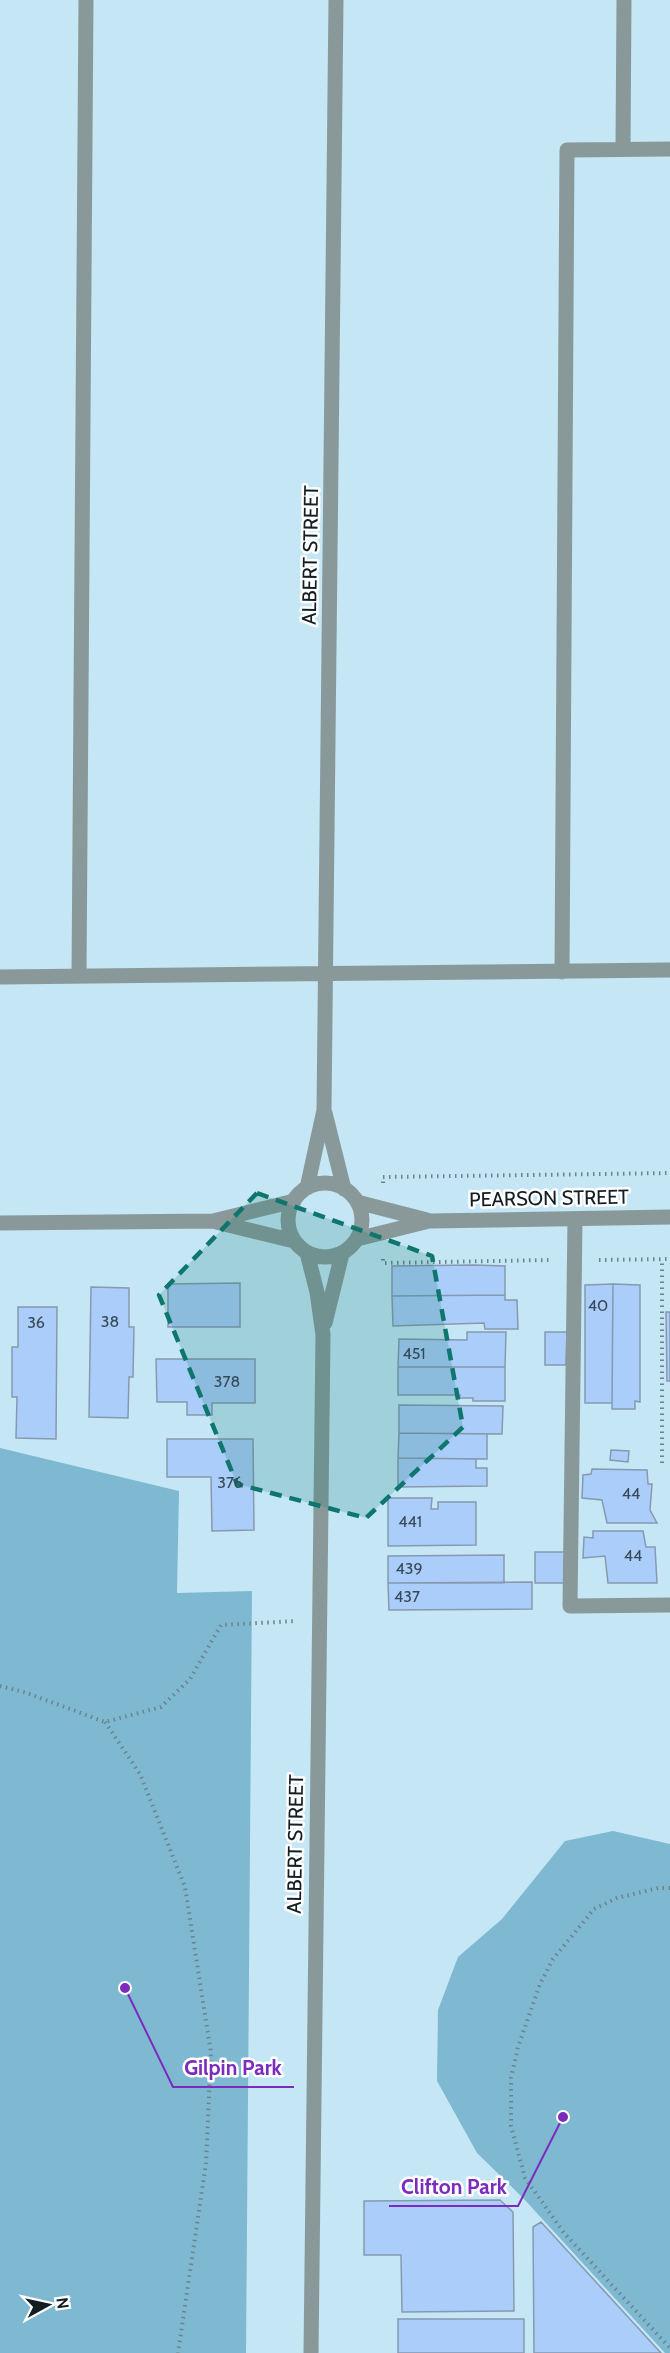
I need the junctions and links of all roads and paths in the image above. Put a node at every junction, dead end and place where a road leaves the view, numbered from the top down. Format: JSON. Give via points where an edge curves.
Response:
{"nodes":[{"id":1,"x":86,"y":0,"type":"edge"},
{"id":2,"x":336,"y":0,"type":"edge"},
{"id":3,"x":624,"y":0,"type":"edge"},
{"id":4,"x":623,"y":149,"type":"junction"},
{"id":5,"x":670,"y":149,"type":"edge"},
{"id":6,"x":670,"y":970,"type":"edge"},
{"id":7,"x":562,"y":972,"type":"junction"},
{"id":8,"x":327,"y":973,"type":"junction"},
{"id":9,"x":79,"y":976,"type":"junction"},
{"id":10,"x":0,"y":977,"type":"edge"},
{"id":11,"x":324,"y":1110,"type":"junction"},
{"id":12,"x":307,"y":1188,"type":"junction"},
{"id":13,"x":344,"y":1189,"type":"junction"},
{"id":14,"x":294,"y":1201,"type":"junction"},
{"id":15,"x":357,"y":1202,"type":"junction"},
{"id":16,"x":670,"y":1217,"type":"edge"},
{"id":17,"x":575,"y":1220,"type":"junction"},
{"id":18,"x":213,"y":1221,"type":"junction"},
{"id":19,"x":429,"y":1221,"type":"junction"},
{"id":20,"x":0,"y":1223,"type":"edge"},
{"id":21,"x":357,"y":1239,"type":"junction"},
{"id":22,"x":294,"y":1241,"type":"junction"},
{"id":23,"x":307,"y":1253,"type":"junction"},
{"id":24,"x":342,"y":1254,"type":"junction"},
{"id":25,"x":662,"y":1259,"type":"dead end"},
{"id":26,"x":323,"y":1335,"type":"junction"},
{"id":27,"x":662,"y":1463,"type":"dead end"},
{"id":28,"x":670,"y":1605,"type":"edge"},
{"id":29,"x":318,"y":1621,"type":"junction"},
{"id":30,"x":0,"y":1686,"type":"edge"},
{"id":31,"x":105,"y":1722,"type":"junction"},
{"id":32,"x":670,"y":1888,"type":"edge"},
{"id":33,"x":670,"y":2348,"type":"edge"},
{"id":34,"x":178,"y":2353,"type":"edge"},
{"id":35,"x":310,"y":2353,"type":"edge"}],
"edges":[{"from":1,"to":9,"type":"street"},
{"from":2,"to":8,"type":"street","name":"ALBERT STREET"},
{"from":3,"to":4,"type":"street"},
{"from":4,"to":5,"type":"street"},
{"from":4,"to":7,"type":"street","via":[[567,150]]},
{"from":6,"to":7,"type":"street"},
{"from":7,"to":8,"type":"street"},
{"from":8,"to":9,"type":"street"},
{"from":8,"to":11,"type":"street","name":"ALBERT STREET"},
{"from":9,"to":10,"type":"street"},
{"from":11,"to":12,"type":"street","name":"ALBERT STREET"},
{"from":11,"to":13,"type":"street","name":"ALBERT STREET"},
{"from":12,"to":13,"type":"street","via":[[325,1183]]},
{"from":12,"to":14,"type":"street"},
{"from":13,"to":15,"type":"street"},
{"from":14,"to":18,"type":"street"},
{"from":14,"to":22,"type":"street","via":[[288,1221]]},
{"from":15,"to":19,"type":"street","name":"PEARSON STREET"},
{"from":15,"to":21,"type":"street","via":[[361,1214]]},
{"from":16,"to":17,"type":"street","name":"PEARSON STREET"},
{"from":17,"to":19,"type":"street","name":"PEARSON STREET"},
{"from":17,"to":28,"type":"street","via":[[570,1606]]},
{"from":18,"to":20,"type":"street"},
{"from":18,"to":22,"type":"street"},
{"from":19,"to":21,"type":"street","name":"PEARSON STREET"},
{"from":21,"to":24,"type":"street"},
{"from":22,"to":23,"type":"street"},
{"from":23,"to":24,"type":"street","via":[[319,1257]]},
{"from":23,"to":26,"type":"street","name":"ALBERT STREET"},
{"from":24,"to":26,"type":"street","name":"ALBERT STREET"},
{"from":25,"to":27,"type":"path"},
{"from":26,"to":29,"type":"street","name":"ALBERT STREET"},
{"from":29,"to":31,"type":"path","via":[[221,1625],[190,1679],[161,1707]]},
{"from":29,"to":35,"type":"street","name":"ALBERT STREET"},
{"from":30,"to":31,"type":"path"},
{"from":31,"to":34,"type":"path","via":[[140,1774],[185,1887],[211,2053],[206,2163]]},
{"from":32,"to":33,"type":"path","via":[[617,1898],[594,1909],[553,1959],[540,1984],[511,2078],[511,2126],[525,2178],[564,2233]]}]}
